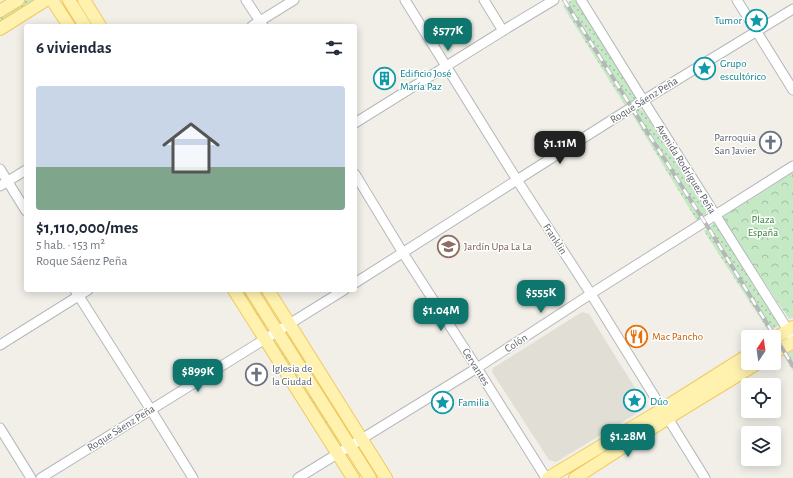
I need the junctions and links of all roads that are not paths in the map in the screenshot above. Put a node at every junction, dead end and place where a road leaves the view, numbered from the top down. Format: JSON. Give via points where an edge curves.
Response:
{"nodes":[{"id":1,"x":18,"y":0,"type":"edge"},
{"id":2,"x":46,"y":0,"type":"edge"},
{"id":3,"x":52,"y":0,"type":"edge"},
{"id":4,"x":69,"y":0,"type":"edge"},
{"id":5,"x":84,"y":0,"type":"edge"},
{"id":6,"x":246,"y":0,"type":"edge"},
{"id":7,"x":294,"y":0,"type":"edge"},
{"id":8,"x":405,"y":0,"type":"edge"},
{"id":9,"x":484,"y":0,"type":"edge"},
{"id":10,"x":554,"y":0,"type":"edge"},
{"id":11,"x":581,"y":0,"type":"edge"},
{"id":12,"x":737,"y":0,"type":"edge"},
{"id":13,"x":793,"y":9,"type":"edge"},
{"id":14,"x":0,"y":11,"type":"edge"},
{"id":15,"x":68,"y":24,"type":"edge"},
{"id":16,"x":84,"y":24,"type":"edge"},
{"id":17,"x":99,"y":24,"type":"edge"},
{"id":18,"x":258,"y":24,"type":"edge"},
{"id":19,"x":0,"y":29,"type":"edge"},
{"id":20,"x":503,"y":31,"type":"junction"},
{"id":21,"x":757,"y":32,"type":"junction"},
{"id":22,"x":446,"y":66,"type":"junction"},
{"id":23,"x":793,"y":90,"type":"edge"},
{"id":24,"x":643,"y":101,"type":"junction"},
{"id":25,"x":357,"y":122,"type":"edge"},
{"id":26,"x":793,"y":166,"type":"edge"},
{"id":27,"x":0,"y":169,"type":"edge"},
{"id":28,"x":24,"y":171,"type":"edge"},
{"id":29,"x":357,"y":177,"type":"edge"},
{"id":30,"x":516,"y":180,"type":"junction"},
{"id":31,"x":4,"y":183,"type":"edge"},
{"id":32,"x":24,"y":208,"type":"edge"},
{"id":33,"x":716,"y":215,"type":"junction"},
{"id":34,"x":403,"y":253,"type":"junction"},
{"id":35,"x":357,"y":282,"type":"edge"},
{"id":36,"x":235,"y":292,"type":"edge"},
{"id":37,"x":252,"y":292,"type":"edge"},
{"id":38,"x":269,"y":292,"type":"edge"},
{"id":39,"x":341,"y":292,"type":"edge"},
{"id":40,"x":76,"y":293,"type":"edge"},
{"id":41,"x":591,"y":294,"type":"junction"},
{"id":42,"x":289,"y":324,"type":"junction"},
{"id":43,"x":277,"y":331,"type":"junction"},
{"id":44,"x":791,"y":332,"type":"edge"},
{"id":45,"x":781,"y":336,"type":"edge"},
{"id":46,"x":266,"y":338,"type":"junction"},
{"id":47,"x":793,"y":342,"type":"edge"},
{"id":48,"x":0,"y":345,"type":"edge"},
{"id":49,"x":781,"y":349,"type":"edge"},
{"id":50,"x":741,"y":360,"type":"edge"},
{"id":51,"x":477,"y":368,"type":"junction"},
{"id":52,"x":745,"y":370,"type":"edge"},
{"id":53,"x":151,"y":410,"type":"junction"},
{"id":54,"x":665,"y":414,"type":"junction"},
{"id":55,"x":0,"y":428,"type":"edge"},
{"id":56,"x":362,"y":439,"type":"junction"},
{"id":57,"x":350,"y":446,"type":"junction"},
{"id":58,"x":338,"y":453,"type":"junction"},
{"id":59,"x":31,"y":478,"type":"edge"},
{"id":60,"x":41,"y":478,"type":"edge"},
{"id":61,"x":193,"y":478,"type":"edge"},
{"id":62,"x":298,"y":478,"type":"edge"},
{"id":63,"x":354,"y":478,"type":"edge"},
{"id":64,"x":370,"y":478,"type":"edge"},
{"id":65,"x":386,"y":478,"type":"edge"},
{"id":66,"x":547,"y":478,"type":"edge"},
{"id":67,"x":575,"y":478,"type":"edge"},
{"id":68,"x":705,"y":478,"type":"edge"}],
"edges":[{"from":1,"to":14,"type":"main road"},
{"from":2,"to":19,"type":"main road"},
{"from":3,"to":15,"type":"main road"},
{"from":4,"to":16,"type":"main road"},
{"from":5,"to":17,"type":"main road"},
{"from":6,"to":18,"type":"street"},
{"from":7,"to":18,"type":"street"},
{"from":8,"to":22,"type":"street","name":"Franklin"},
{"from":9,"to":20,"type":"street"},
{"from":10,"to":20,"type":"street"},
{"from":11,"to":24,"type":"street","name":"Avenida Rodríguez Peña"},
{"from":12,"to":21,"type":"street"},
{"from":13,"to":21,"type":"street","name":"Roque Sáenz Peña"},
{"from":20,"to":22,"type":"street"},
{"from":21,"to":23,"type":"street"},
{"from":21,"to":24,"type":"street","name":"Roque Sáenz Peña"},
{"from":22,"to":25,"type":"street"},
{"from":22,"to":30,"type":"street","name":"Franklin"},
{"from":24,"to":30,"type":"street","name":"Roque Sáenz Peña"},
{"from":24,"to":33,"type":"street","name":"Avenida Rodríguez Peña"},
{"from":26,"to":33,"type":"street","name":"Colón"},
{"from":27,"to":31,"type":"street"},
{"from":28,"to":31,"type":"street"},
{"from":29,"to":34,"type":"street","name":"Cervantes"},
{"from":30,"to":34,"type":"street","name":"Roque Sáenz Peña"},
{"from":30,"to":41,"type":"street","name":"Franklin"},
{"from":31,"to":32,"type":"street"},
{"from":33,"to":41,"type":"street","name":"Colón"},
{"from":33,"to":44,"type":"street","name":"Avenida Rodríguez Peña"},
{"from":34,"to":35,"type":"street","name":"Roque Sáenz Peña"},
{"from":34,"to":51,"type":"street","name":"Cervantes"},
{"from":36,"to":46,"type":"main road"},
{"from":37,"to":43,"type":"main road"},
{"from":38,"to":42,"type":"main road"},
{"from":39,"to":42,"type":"street","name":"Roque Sáenz Peña"},
{"from":40,"to":48,"type":"street"},
{"from":40,"to":53,"type":"street"},
{"from":41,"to":51,"type":"street","name":"Colón"},
{"from":41,"to":54,"type":"street","name":"Franklin"},
{"from":42,"to":43,"type":"street","name":"Roque Sáenz Peña"},
{"from":42,"to":56,"type":"main road"},
{"from":43,"to":46,"type":"street","name":"Roque Sáenz Peña"},
{"from":43,"to":57,"type":"main road"},
{"from":44,"to":45,"type":"main road"},
{"from":46,"to":53,"type":"street","name":"Roque Sáenz Peña"},
{"from":46,"to":58,"type":"main road"},
{"from":47,"to":49,"type":"main road"},
{"from":50,"to":54,"type":"main road"},
{"from":51,"to":56,"type":"street","name":"Colón"},
{"from":51,"to":66,"type":"street","name":"Cervantes"},
{"from":52,"to":54,"type":"main road"},
{"from":53,"to":60,"type":"street","name":"Roque Sáenz Peña"},
{"from":53,"to":61,"type":"street"},
{"from":54,"to":66,"type":"main road"},
{"from":54,"to":67,"type":"main road"},
{"from":54,"to":68,"type":"street","name":"Franklin"},
{"from":55,"to":59,"type":"street"},
{"from":56,"to":57,"type":"street","name":"Colón"},
{"from":56,"to":65,"type":"main road"},
{"from":57,"to":58,"type":"street","name":"Colón"},
{"from":57,"to":64,"type":"main road"},
{"from":58,"to":62,"type":"street","name":"Colón"},
{"from":58,"to":63,"type":"main road"}]}
